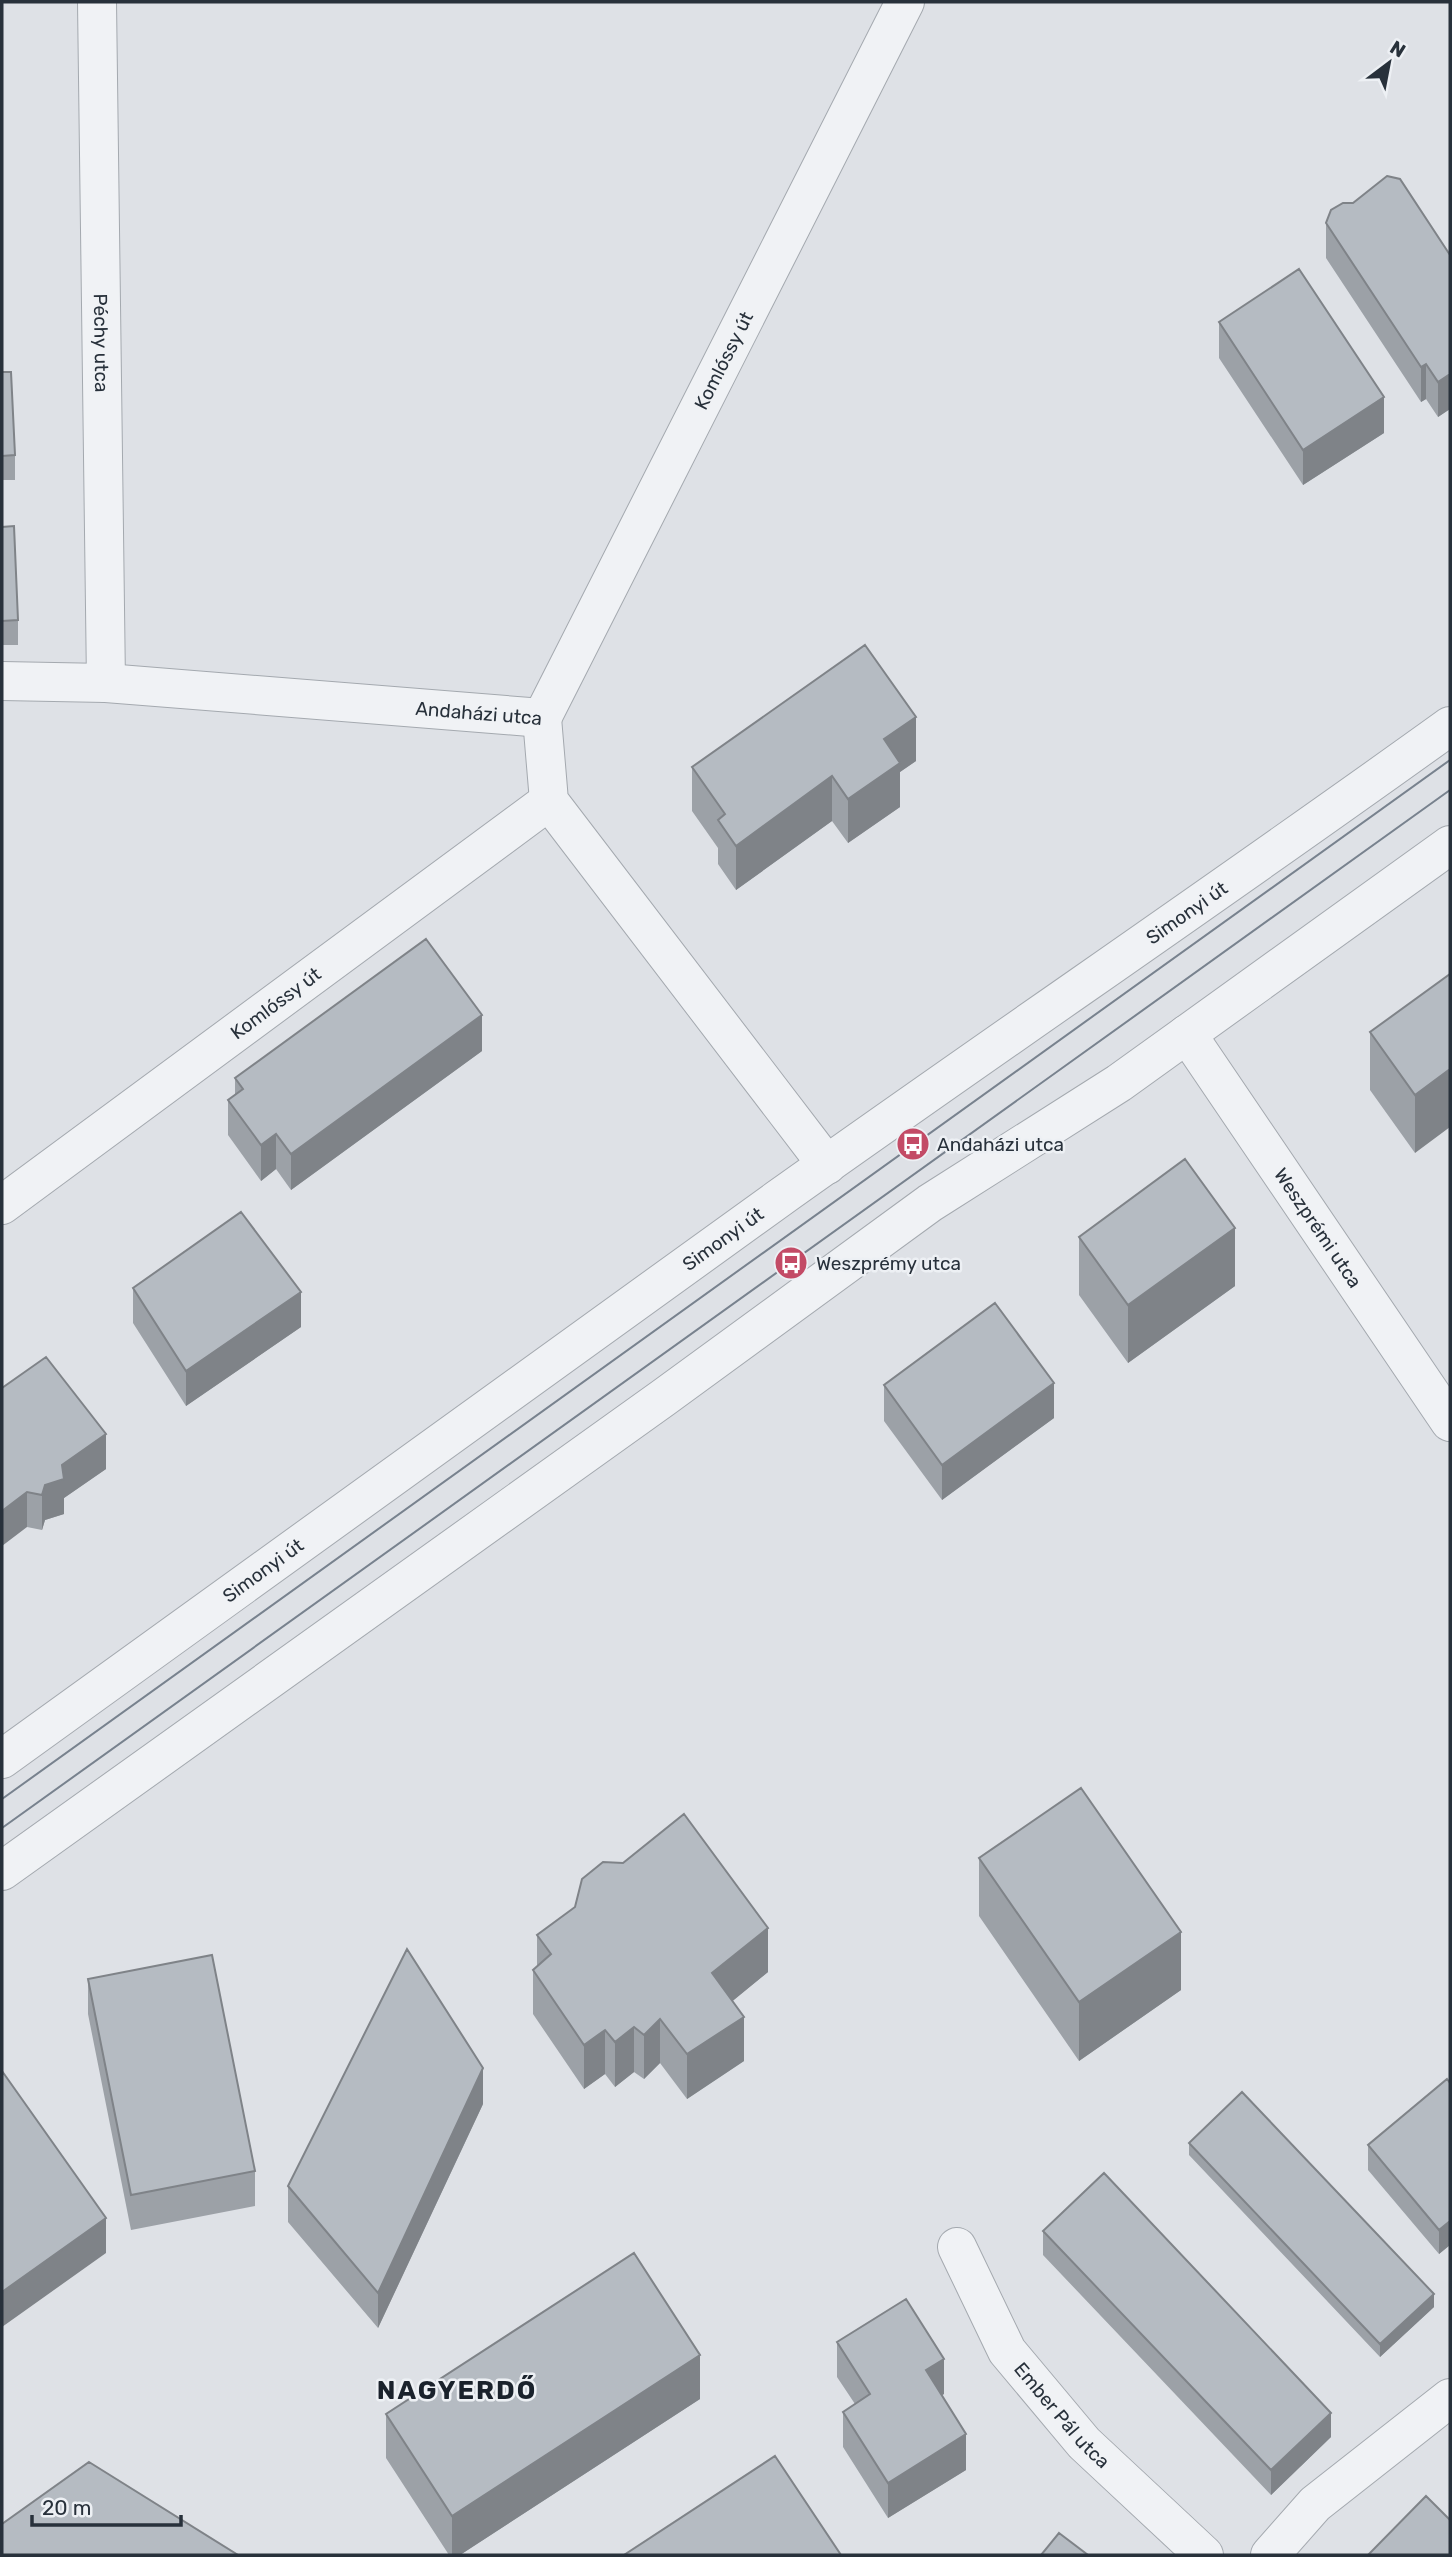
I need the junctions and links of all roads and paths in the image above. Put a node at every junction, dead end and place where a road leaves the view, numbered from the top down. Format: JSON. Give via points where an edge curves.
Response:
{"nodes":[{"id":1,"x":97,"y":2,"type":"edge"},
{"id":2,"x":905,"y":2,"type":"edge"},
{"id":3,"x":2,"y":681,"type":"edge"},
{"id":4,"x":106,"y":683,"type":"junction"},
{"id":5,"x":542,"y":718,"type":"junction"},
{"id":6,"x":1450,"y":726,"type":"edge"},
{"id":7,"x":548,"y":801,"type":"junction"},
{"id":8,"x":1450,"y":845,"type":"edge"},
{"id":9,"x":1187,"y":1034,"type":"junction"},
{"id":10,"x":827,"y":1165,"type":"junction"},
{"id":11,"x":2,"y":1205,"type":"edge"},
{"id":12,"x":1450,"y":1422,"type":"edge"},
{"id":13,"x":2,"y":1759,"type":"edge"},
{"id":14,"x":2,"y":1871,"type":"edge"},
{"id":15,"x":957,"y":2247,"type":"dead end"},
{"id":16,"x":1450,"y":2398,"type":"edge"},
{"id":17,"x":1205,"y":2555,"type":"edge"},
{"id":18,"x":1270,"y":2555,"type":"edge"}],
"edges":[{"from":1,"to":4,"type":"street","name":"Péchy utca"},
{"from":2,"to":5,"type":"street","name":"Komlóssy út"},
{"from":3,"to":4,"type":"street","name":"Andaházi utca"},
{"from":4,"to":5,"type":"street","name":"Andaházi utca"},
{"from":5,"to":7,"type":"street","name":"Andaházi utca"},
{"from":6,"to":10,"type":"street","name":"Simonyi út"},
{"from":7,"to":10,"type":"street"},
{"from":7,"to":11,"type":"street","name":"Komlóssy út"},
{"from":8,"to":9,"type":"street"},
{"from":9,"to":12,"type":"street","name":"Weszprémi utca"},
{"from":9,"to":14,"type":"street","via":[[1119,1083],[930,1203]]},
{"from":10,"to":13,"type":"street","name":"Simonyi út"},
{"from":15,"to":17,"type":"street","name":"Ember Pál utca","via":[[1007,2350],[1084,2443]]},
{"from":16,"to":18,"type":"street","via":[[1315,2504]]}]}
